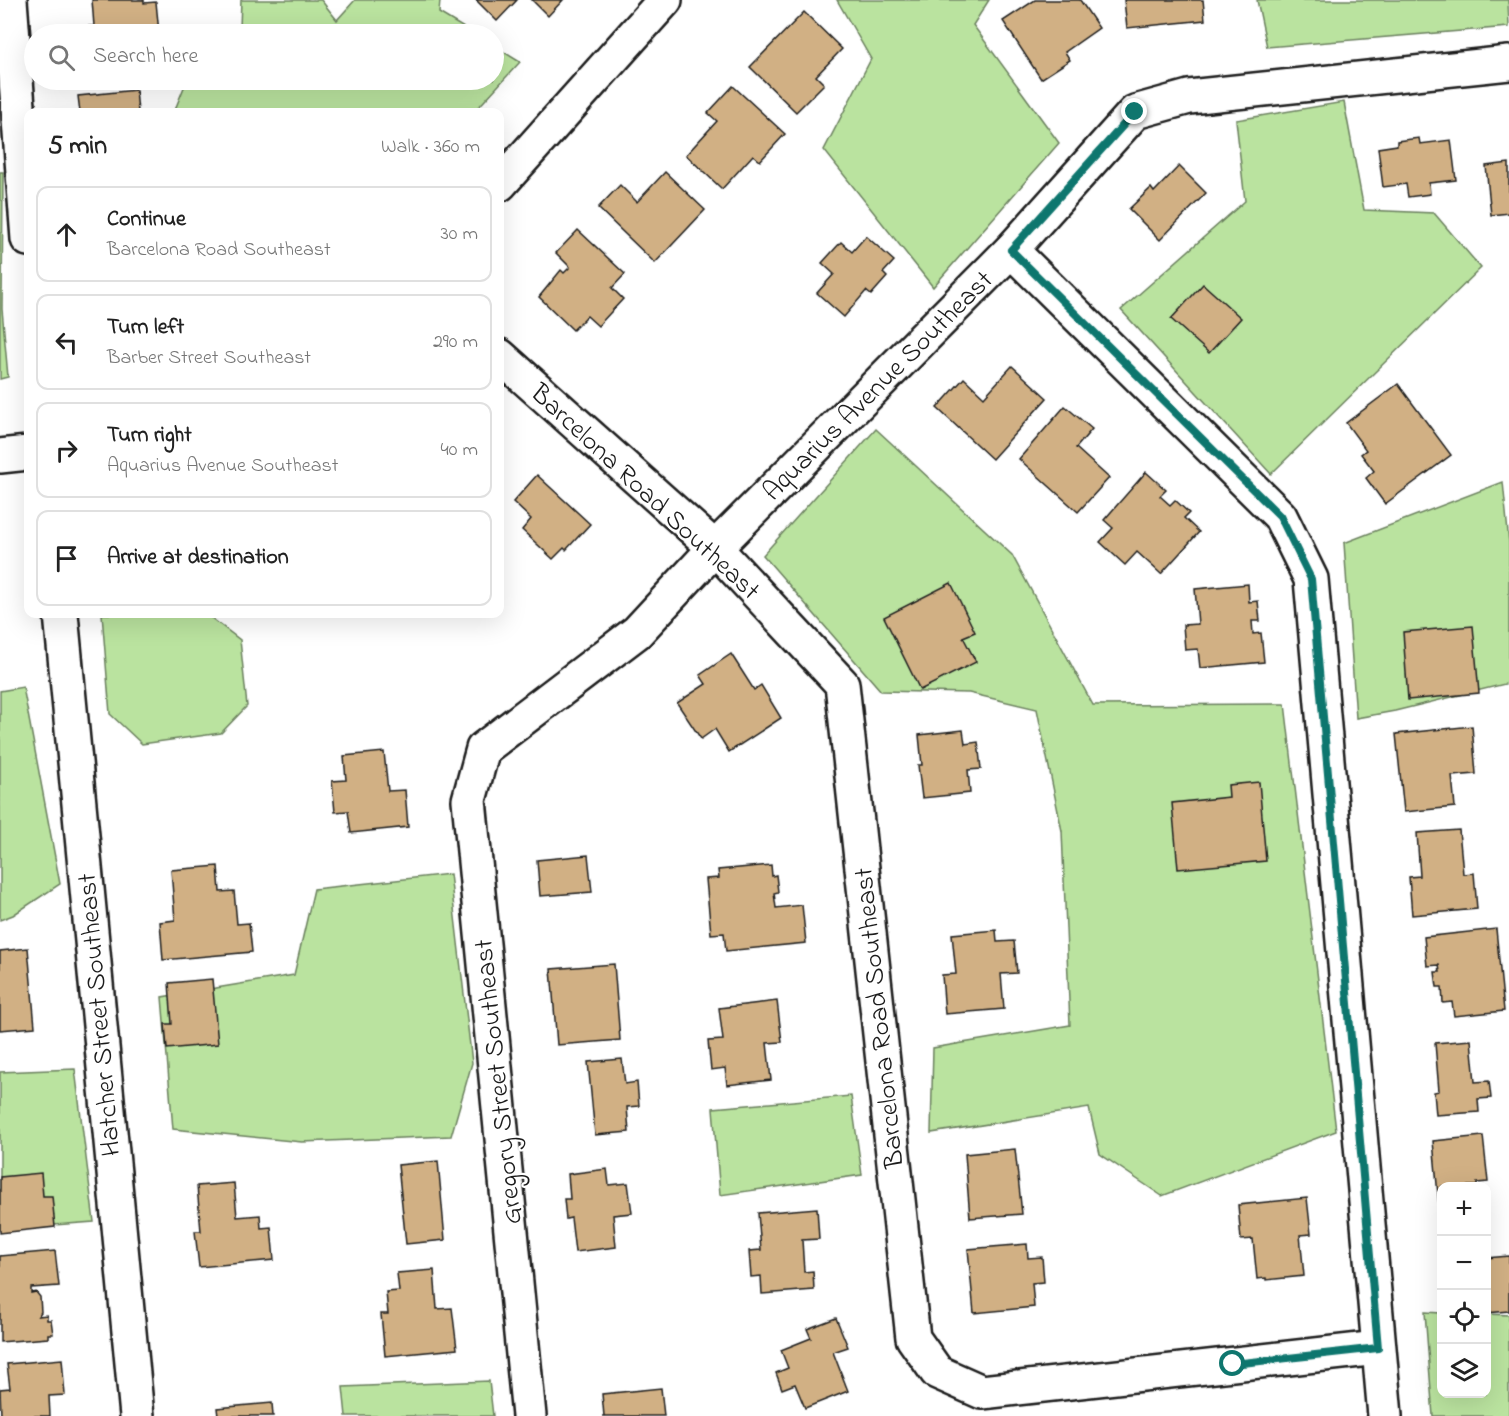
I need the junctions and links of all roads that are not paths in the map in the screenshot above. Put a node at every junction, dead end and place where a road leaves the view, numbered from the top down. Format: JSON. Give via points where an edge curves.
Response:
{"nodes":[{"id":1,"x":10,"y":0,"type":"edge"},
{"id":2,"x":665,"y":0,"type":"edge"},
{"id":3,"x":1509,"y":63,"type":"edge"},
{"id":4,"x":504,"y":180,"type":"edge"},
{"id":5,"x":24,"y":186,"type":"edge"},
{"id":6,"x":1011,"y":250,"type":"junction"},
{"id":7,"x":504,"y":360,"type":"edge"},
{"id":8,"x":24,"y":453,"type":"edge"},
{"id":9,"x":0,"y":456,"type":"edge"},
{"id":10,"x":715,"y":548,"type":"junction"},
{"id":11,"x":60,"y":618,"type":"edge"},
{"id":12,"x":483,"y":749,"type":"joint"},
{"id":13,"x":1378,"y":1348,"type":"junction"},
{"id":14,"x":136,"y":1416,"type":"edge"},
{"id":15,"x":529,"y":1416,"type":"edge"},
{"id":16,"x":1384,"y":1416,"type":"edge"}],
"edges":[{"from":1,"to":5,"type":"street"},
{"from":2,"to":4,"type":"street"},
{"from":3,"to":6,"type":"street","name":"Aquarius Avenue Southeast","via":[[1189,98],[1135,112]]},
{"from":6,"to":10,"type":"street","name":"Aquarius Avenue Southeast"},
{"from":6,"to":13,"type":"street","via":[[1280,516],[1311,579]]},
{"from":7,"to":10,"type":"street","name":"Barcelona Road Southeast"},
{"from":8,"to":9,"type":"street"},
{"from":10,"to":12,"type":"street","name":"Aquarius Avenue Southeast","via":[[637,632]]},
{"from":10,"to":13,"type":"street","name":"Barcelona Road Southeast","via":[[842,684],[912,1338],[937,1372],[982,1392]]},
{"from":11,"to":14,"type":"street","name":"Hatcher Street Southeast"},
{"from":12,"to":15,"type":"street","name":"Gregory Street Southeast","via":[[469,800]]},
{"from":13,"to":16,"type":"street"}]}
